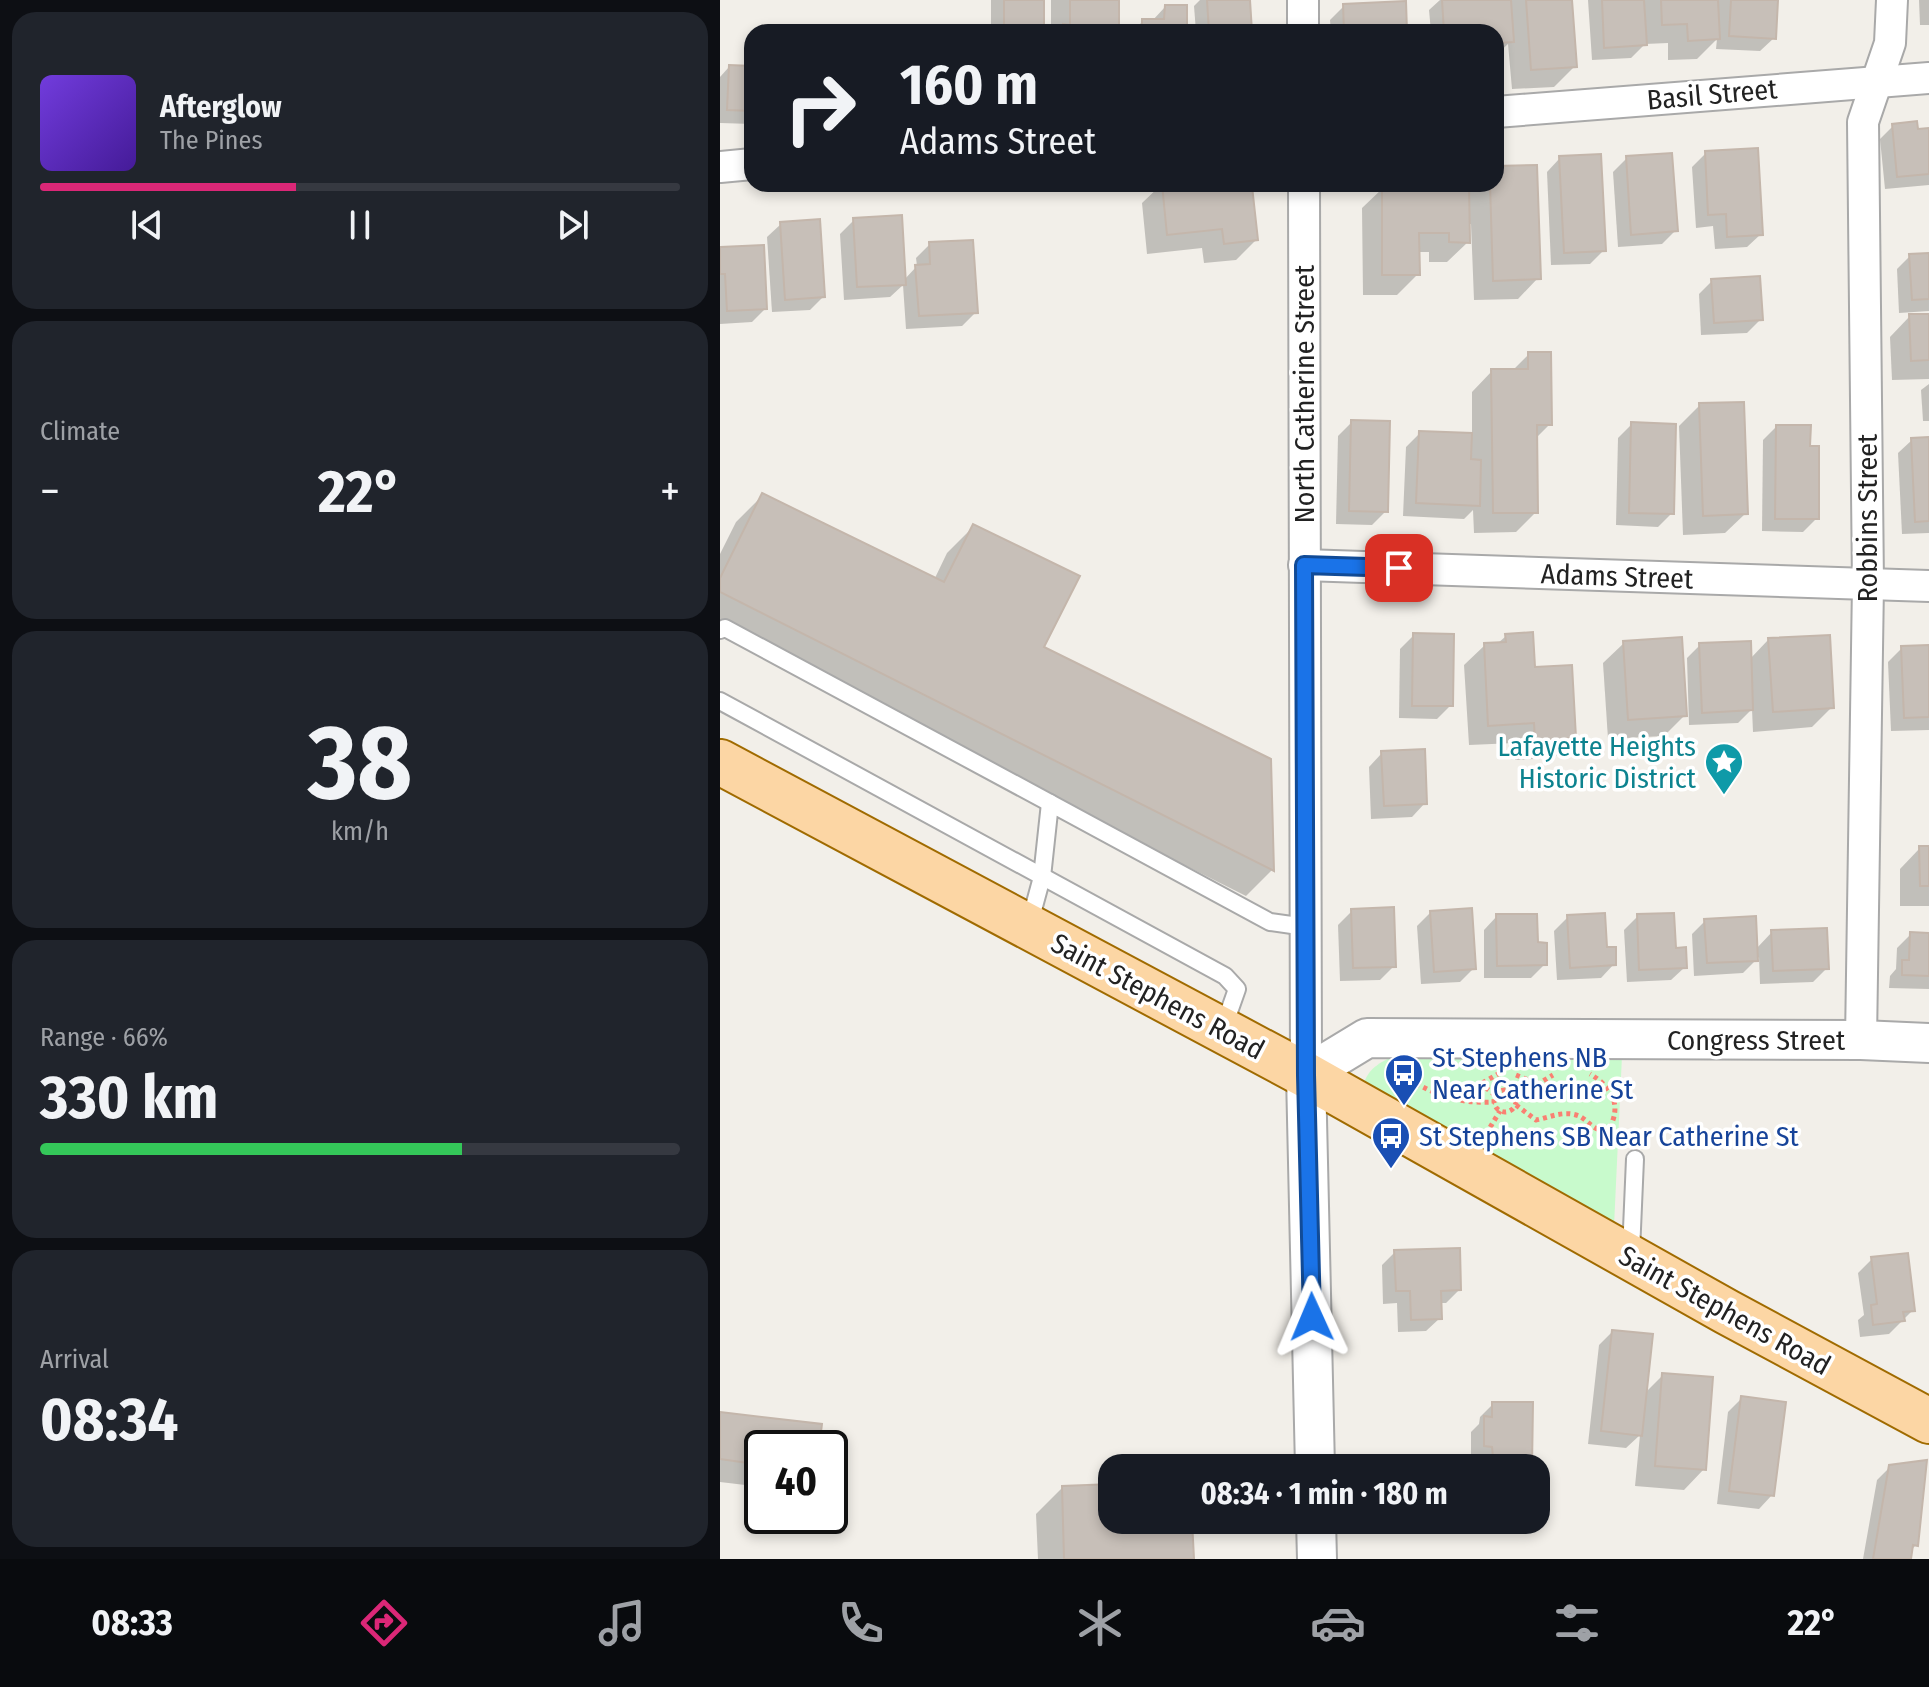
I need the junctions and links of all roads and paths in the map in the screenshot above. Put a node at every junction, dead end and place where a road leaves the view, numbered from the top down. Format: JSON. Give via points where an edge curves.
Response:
{"nodes":[{"id":1,"x":1303,"y":0,"type":"edge"},
{"id":2,"x":1892,"y":0,"type":"edge"},
{"id":3,"x":1303,"y":24,"type":"edge"},
{"id":4,"x":1929,"y":78,"type":"edge"},
{"id":5,"x":1877,"y":82,"type":"junction"},
{"id":6,"x":1504,"y":111,"type":"edge"},
{"id":7,"x":744,"y":165,"type":"edge"},
{"id":8,"x":720,"y":167,"type":"edge"},
{"id":9,"x":1304,"y":192,"type":"edge"},
{"id":10,"x":1304,"y":565,"type":"junction"},
{"id":11,"x":1868,"y":584,"type":"junction"},
{"id":12,"x":1929,"y":586,"type":"edge"},
{"id":13,"x":720,"y":630,"type":"edge"},
{"id":14,"x":720,"y":701,"type":"edge"},
{"id":15,"x":720,"y":762,"type":"edge"},
{"id":16,"x":1050,"y":803,"type":"junction"},
{"id":17,"x":1042,"y":877,"type":"junction"},
{"id":18,"x":1029,"y":927,"type":"junction"},
{"id":19,"x":1306,"y":927,"type":"junction"},
{"id":20,"x":1223,"y":1030,"type":"junction"},
{"id":21,"x":1861,"y":1040,"type":"junction"},
{"id":22,"x":1929,"y":1043,"type":"edge"},
{"id":23,"x":1562,"y":1072,"type":"dead end"},
{"id":24,"x":1579,"y":1072,"type":"dead end"},
{"id":25,"x":1503,"y":1073,"type":"dead end"},
{"id":26,"x":1512,"y":1073,"type":"dead end"},
{"id":27,"x":1306,"y":1075,"type":"junction"},
{"id":28,"x":1402,"y":1076,"type":"dead end"},
{"id":29,"x":1530,"y":1089,"type":"junction"},
{"id":30,"x":1516,"y":1097,"type":"junction"},
{"id":31,"x":1494,"y":1098,"type":"junction"},
{"id":32,"x":1516,"y":1105,"type":"junction"},
{"id":33,"x":1500,"y":1111,"type":"junction"},
{"id":34,"x":1492,"y":1124,"type":"dead end"},
{"id":35,"x":1635,"y":1159,"type":"dead end"},
{"id":36,"x":1631,"y":1258,"type":"junction"},
{"id":37,"x":1929,"y":1421,"type":"edge"},
{"id":38,"x":1315,"y":1454,"type":"edge"},
{"id":39,"x":1316,"y":1534,"type":"edge"},
{"id":40,"x":1317,"y":1559,"type":"edge"}],
"edges":[{"from":1,"to":3,"type":"street"},
{"from":2,"to":5,"type":"street","name":"Robbins Street","via":[[1890,43]]},
{"from":4,"to":5,"type":"street","name":"Basil Street"},
{"from":5,"to":6,"type":"street","name":"Basil Street"},
{"from":5,"to":11,"type":"street","name":"Robbins Street","via":[[1863,122]]},
{"from":7,"to":8,"type":"street"},
{"from":9,"to":10,"type":"street","name":"North Catherine Street"},
{"from":10,"to":11,"type":"street","name":"Adams Street"},
{"from":10,"to":19,"type":"street","name":"North Catherine Street"},
{"from":11,"to":12,"type":"street","name":"Adams Street"},
{"from":11,"to":21,"type":"street","name":"Robbins Street"},
{"from":13,"to":16,"type":"lane","via":[[725,628]]},
{"from":14,"to":17,"type":"lane"},
{"from":15,"to":18,"type":"main road","name":"Saint Stephens Road"},
{"from":16,"to":17,"type":"lane"},
{"from":16,"to":19,"type":"lane","via":[[1270,922]]},
{"from":17,"to":18,"type":"lane"},
{"from":17,"to":20,"type":"lane","via":[[1225,976],[1237,989]]},
{"from":18,"to":20,"type":"main road","name":"Saint Stephens Road"},
{"from":19,"to":27,"type":"street","name":"North Catherine Street"},
{"from":20,"to":27,"type":"main road","name":"Saint Stephens Road"},
{"from":21,"to":22,"type":"street","name":"Congress Street"},
{"from":21,"to":27,"type":"street","name":"Congress Street","via":[[1367,1038]]},
{"from":23,"to":29,"type":"path"},
{"from":24,"to":32,"type":"path","via":[[1604,1083],[1612,1095],[1611,1127],[1594,1128],[1571,1114],[1536,1120]]},
{"from":25,"to":31,"type":"path","via":[[1484,1082]]},
{"from":26,"to":29,"type":"path","via":[[1526,1079]]},
{"from":27,"to":36,"type":"main road","name":"Saint Stephens Road"},
{"from":27,"to":38,"type":"street","name":"North Catherine Street"},
{"from":28,"to":31,"type":"path","via":[[1445,1098],[1476,1103]]},
{"from":29,"to":30,"type":"path"},
{"from":30,"to":31,"type":"path","via":[[1501,1090]]},
{"from":30,"to":32,"type":"path"},
{"from":31,"to":33,"type":"path"},
{"from":32,"to":33,"type":"path"},
{"from":33,"to":34,"type":"path"},
{"from":35,"to":36,"type":"lane"},
{"from":36,"to":37,"type":"main road","name":"Saint Stephens Road"},
{"from":39,"to":40,"type":"street"}]}
